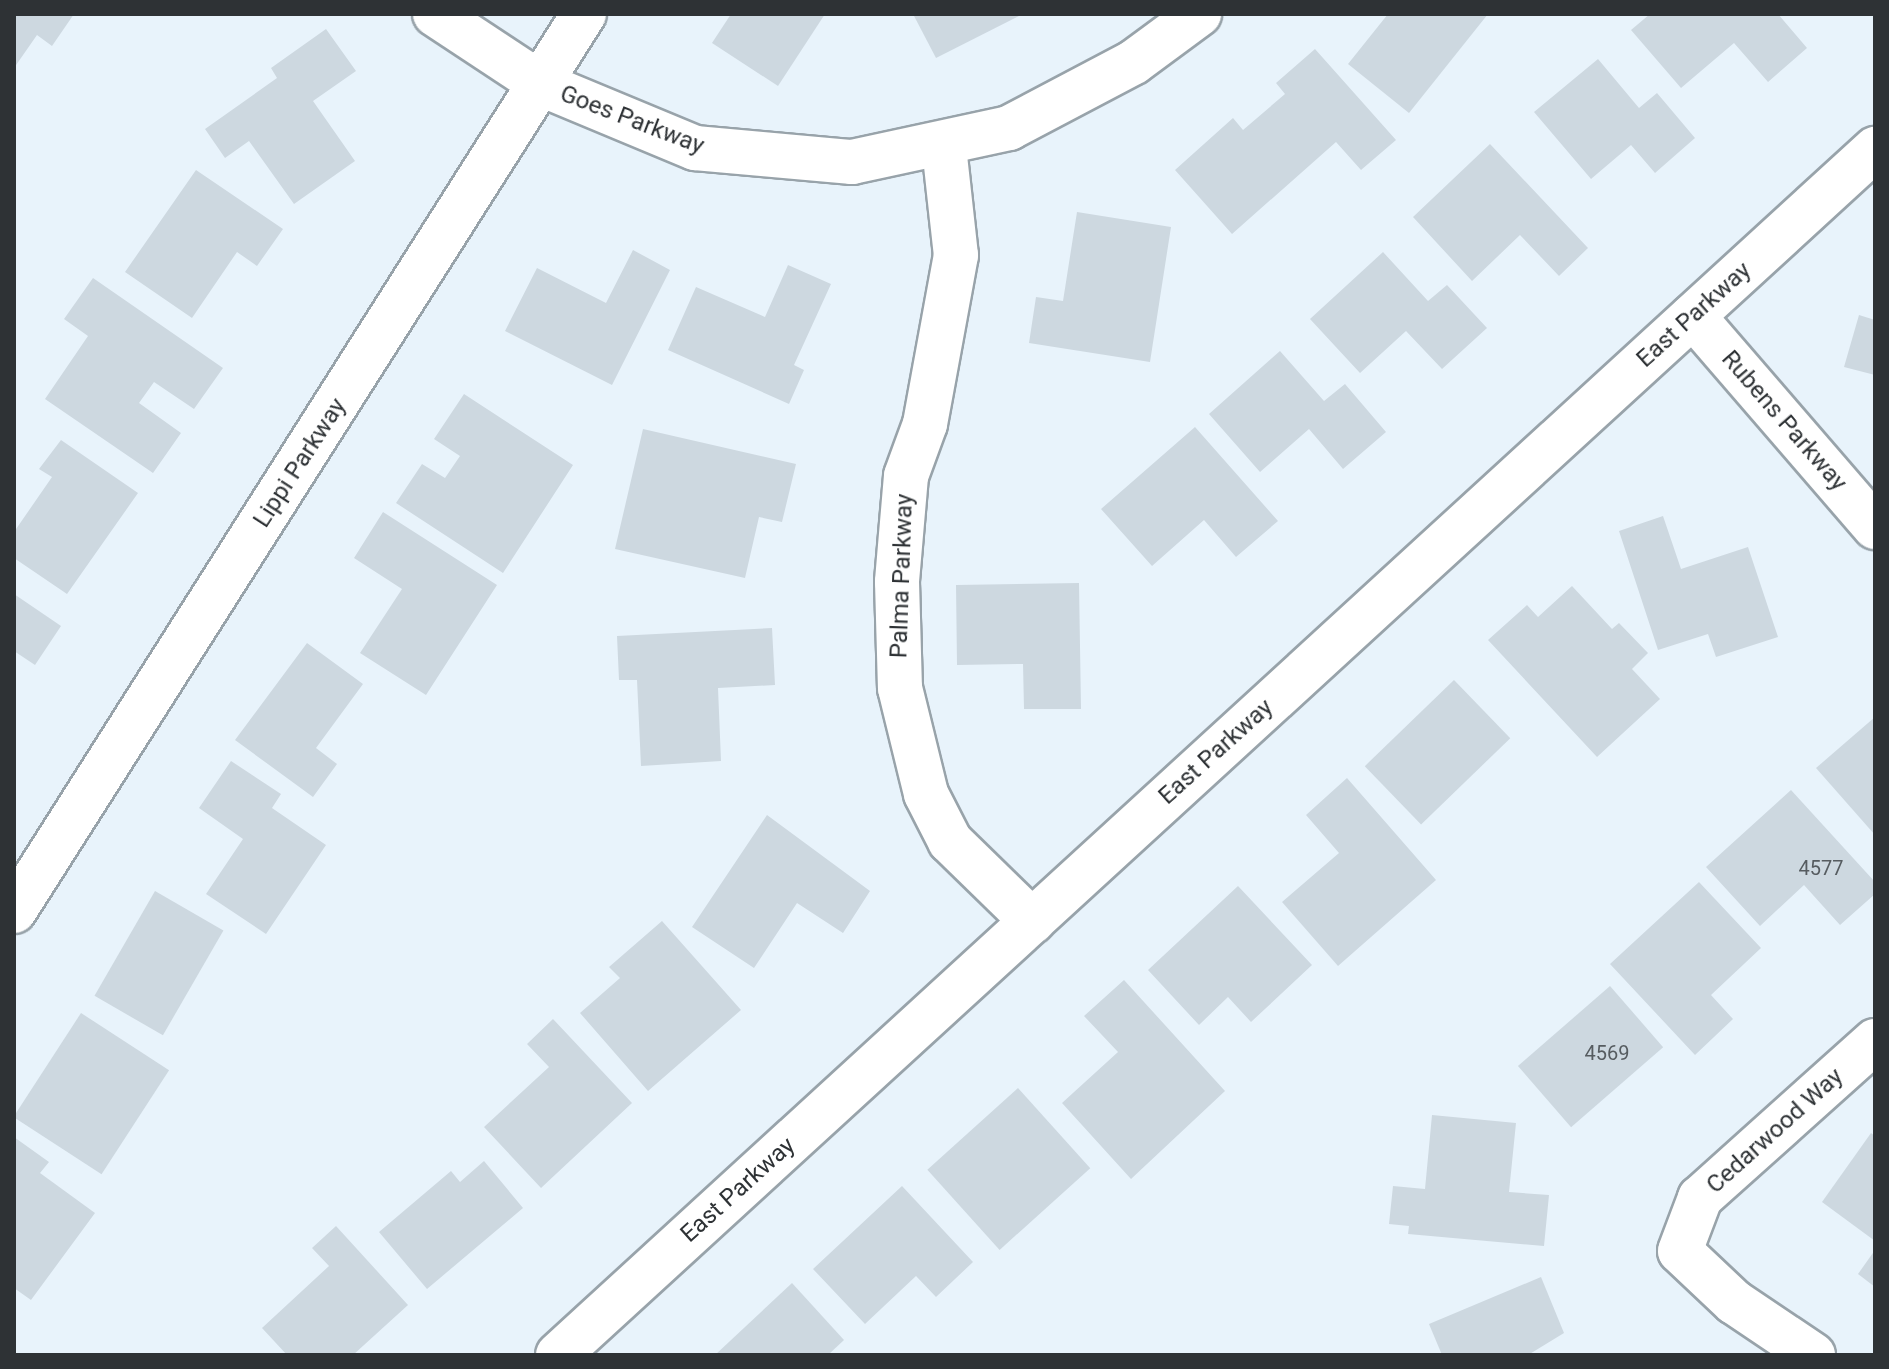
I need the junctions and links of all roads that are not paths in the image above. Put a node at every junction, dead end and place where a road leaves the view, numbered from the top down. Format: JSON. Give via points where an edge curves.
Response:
{"nodes":[{"id":1,"x":435,"y":14,"type":"edge"},
{"id":2,"x":584,"y":14,"type":"edge"},
{"id":3,"x":1199,"y":14,"type":"edge"},
{"id":4,"x":541,"y":84,"type":"junction"},
{"id":5,"x":944,"y":147,"type":"junction"},
{"id":6,"x":1875,"y":149,"type":"edge"},
{"id":7,"x":1693,"y":316,"type":"junction"},
{"id":8,"x":1875,"y":527,"type":"edge"},
{"id":9,"x":14,"y":911,"type":"edge"},
{"id":10,"x":1032,"y":921,"type":"junction"},
{"id":11,"x":1875,"y":1041,"type":"edge"},
{"id":12,"x":558,"y":1355,"type":"edge"},
{"id":13,"x":1813,"y":1355,"type":"edge"}],
"edges":[{"from":1,"to":4,"type":"street","name":"Goes Parkway"},
{"from":2,"to":4,"type":"street","name":"Lippi Parkway"},
{"from":3,"to":5,"type":"street","name":"Goes Parkway","via":[[1088,89],[1009,128]]},
{"from":4,"to":5,"type":"street","name":"Goes Parkway","via":[[695,148],[748,157],[852,162]]},
{"from":4,"to":9,"type":"street","name":"Lippi Parkway"},
{"from":5,"to":10,"type":"street","name":"Palma Parkway","via":[[956,255],[928,410],[906,476],[897,582],[900,688],[922,780],[950,841]]},
{"from":6,"to":7,"type":"street","name":"East Parkway"},
{"from":7,"to":8,"type":"street","name":"Rubens Parkway"},
{"from":7,"to":10,"type":"street","name":"East Parkway"},
{"from":10,"to":12,"type":"street","name":"East Parkway"},
{"from":11,"to":13,"type":"street","name":"Cedarwood Way","via":[[1700,1198],[1680,1251],[1734,1302]]}]}
